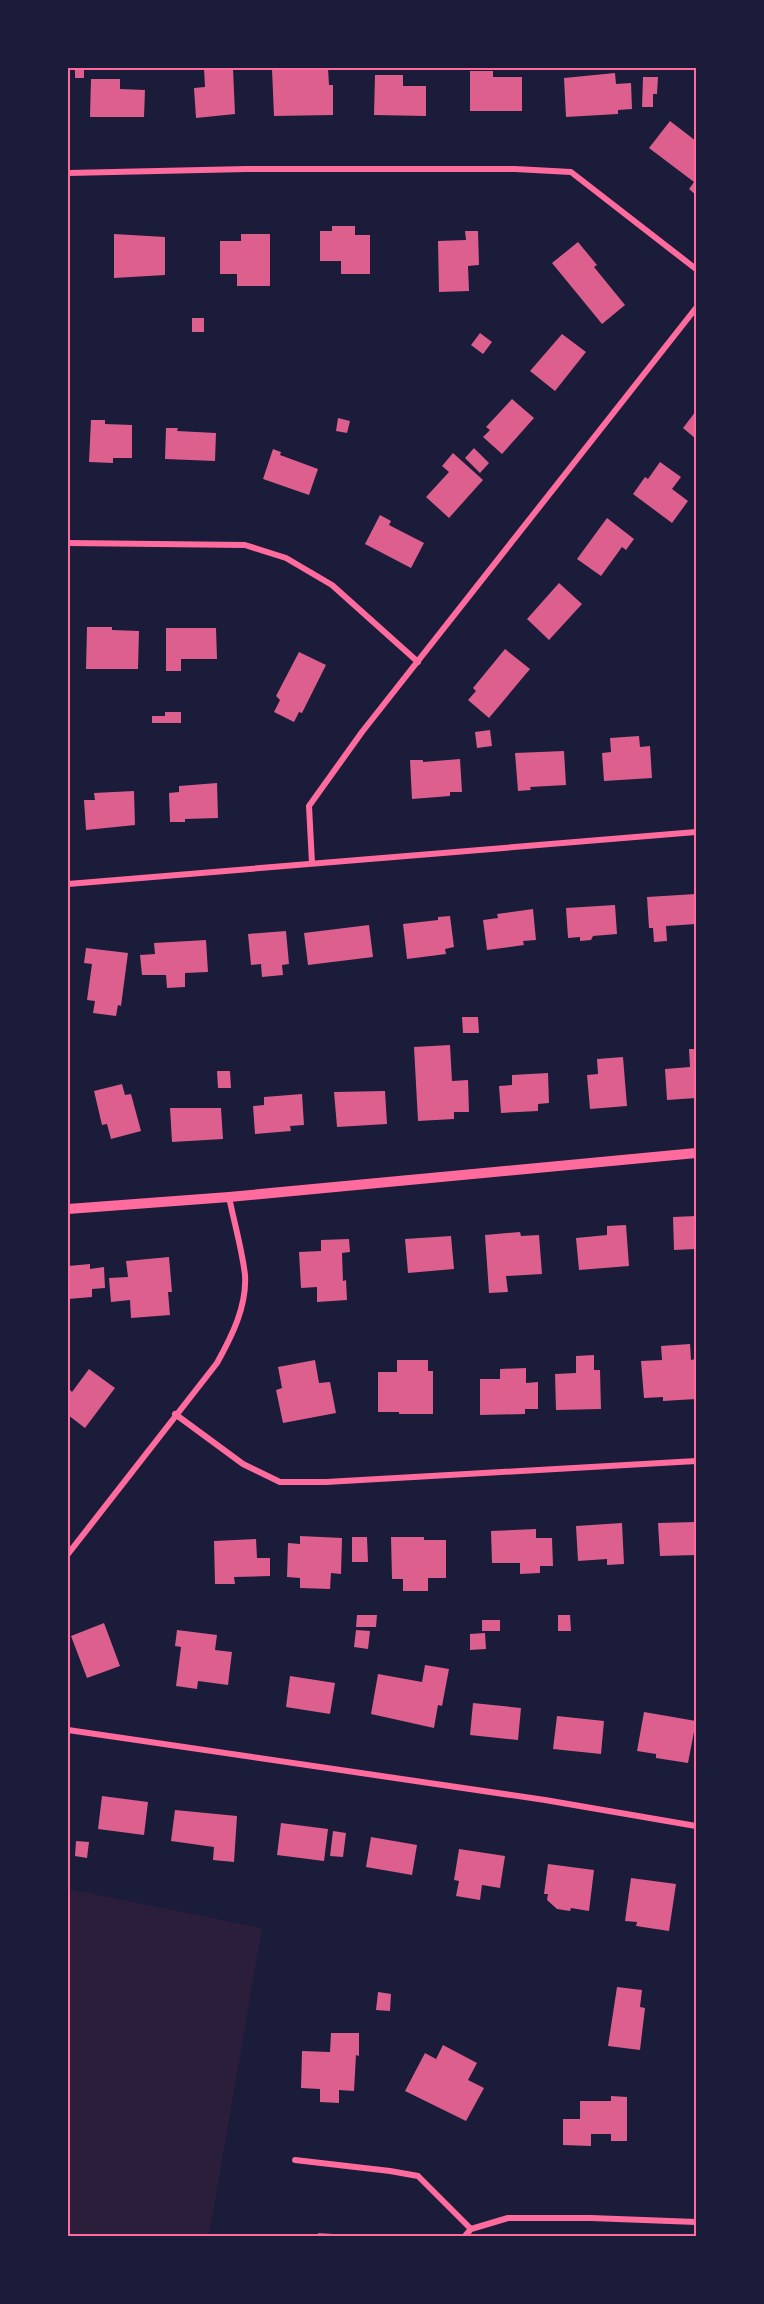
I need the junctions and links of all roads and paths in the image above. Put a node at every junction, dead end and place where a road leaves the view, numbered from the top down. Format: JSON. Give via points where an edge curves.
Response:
{"nodes":[{"id":1,"x":68,"y":174,"type":"edge"},
{"id":2,"x":696,"y":268,"type":"edge"},
{"id":3,"x":696,"y":308,"type":"edge"},
{"id":4,"x":68,"y":543,"type":"edge"},
{"id":5,"x":418,"y":662,"type":"junction"},
{"id":6,"x":696,"y":832,"type":"edge"},
{"id":7,"x":312,"y":863,"type":"junction"},
{"id":8,"x":68,"y":884,"type":"edge"},
{"id":9,"x":696,"y":1153,"type":"edge"},
{"id":10,"x":229,"y":1197,"type":"junction"},
{"id":11,"x":68,"y":1209,"type":"edge"},
{"id":12,"x":175,"y":1414,"type":"junction"},
{"id":13,"x":696,"y":1461,"type":"edge"},
{"id":14,"x":68,"y":1554,"type":"edge"},
{"id":15,"x":68,"y":1730,"type":"edge"},
{"id":16,"x":696,"y":1826,"type":"edge"},
{"id":17,"x":295,"y":2160,"type":"dead end"},
{"id":18,"x":696,"y":2222,"type":"edge"},
{"id":19,"x":471,"y":2229,"type":"junction"},
{"id":20,"x":465,"y":2236,"type":"edge"}],
"edges":[{"from":1,"to":2,"type":"street","via":[[247,170],[571,172]]},
{"from":3,"to":5,"type":"street"},
{"from":4,"to":5,"type":"street","via":[[245,545],[286,558],[332,585]]},
{"from":5,"to":7,"type":"street","via":[[309,806]]},
{"from":6,"to":7,"type":"street"},
{"from":7,"to":8,"type":"street"},
{"from":9,"to":10,"type":"street"},
{"from":10,"to":11,"type":"street"},
{"from":10,"to":12,"type":"street","via":[[245,1276],[242,1303],[233,1335],[217,1363]]},
{"from":12,"to":13,"type":"street","via":[[243,1464],[280,1482]]},
{"from":12,"to":14,"type":"street"},
{"from":15,"to":16,"type":"street","via":[[533,1798]]},
{"from":17,"to":19,"type":"street","via":[[418,2176]]},
{"from":18,"to":19,"type":"street","via":[[508,2218]]},
{"from":19,"to":20,"type":"street"}]}
